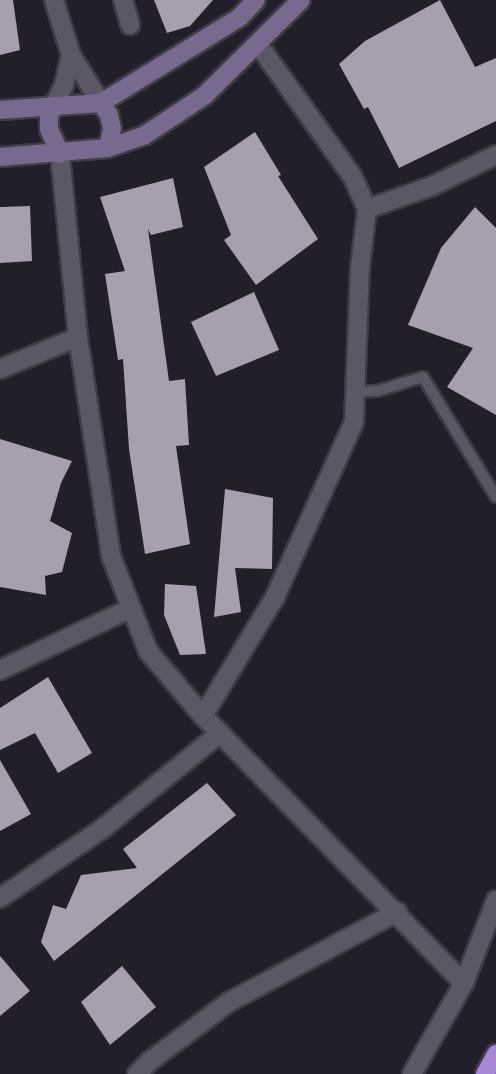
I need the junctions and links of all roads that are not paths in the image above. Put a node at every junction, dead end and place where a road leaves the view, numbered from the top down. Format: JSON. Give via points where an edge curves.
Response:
{"nodes":[{"id":1,"x":54,"y":0,"type":"edge"},
{"id":2,"x":123,"y":0,"type":"edge"},
{"id":3,"x":256,"y":0,"type":"edge"},
{"id":4,"x":301,"y":0,"type":"edge"},
{"id":5,"x":130,"y":25,"type":"dead end"},
{"id":6,"x":258,"y":44,"type":"junction"},
{"id":7,"x":71,"y":54,"type":"junction"},
{"id":8,"x":101,"y":104,"type":"junction"},
{"id":9,"x":53,"y":107,"type":"junction"},
{"id":10,"x":0,"y":110,"type":"edge"},
{"id":11,"x":108,"y":148,"type":"junction"},
{"id":12,"x":60,"y":154,"type":"junction"},
{"id":13,"x":496,"y":155,"type":"edge"},
{"id":14,"x":0,"y":158,"type":"edge"},
{"id":15,"x":368,"y":209,"type":"junction"},
{"id":16,"x":78,"y":337,"type":"junction"},
{"id":17,"x":0,"y":369,"type":"edge"},
{"id":18,"x":355,"y":392,"type":"junction"},
{"id":19,"x":496,"y":497,"type":"edge"},
{"id":20,"x":131,"y":608,"type":"junction"},
{"id":21,"x":0,"y":670,"type":"edge"},
{"id":22,"x":203,"y":716,"type":"junction"},
{"id":23,"x":220,"y":733,"type":"junction"},
{"id":24,"x":0,"y":898,"type":"edge"},
{"id":25,"x":496,"y":900,"type":"edge"},
{"id":26,"x":397,"y":912,"type":"junction"},
{"id":27,"x":464,"y":983,"type":"junction"},
{"id":28,"x":496,"y":1054,"type":"edge"},
{"id":29,"x":137,"y":1074,"type":"edge"},
{"id":30,"x":412,"y":1074,"type":"edge"},
{"id":31,"x":485,"y":1074,"type":"edge"}],
"edges":[{"from":1,"to":7,"type":"street"},
{"from":2,"to":5,"type":"street"},
{"from":3,"to":8,"type":"main road","via":[[240,17]]},
{"from":4,"to":6,"type":"main road"},
{"from":6,"to":11,"type":"main road","via":[[204,96],[145,135]]},
{"from":6,"to":15,"type":"street","via":[[352,176]]},
{"from":7,"to":8,"type":"street"},
{"from":7,"to":9,"type":"street","via":[[64,85]]},
{"from":8,"to":9,"type":"main road"},
{"from":8,"to":11,"type":"main road","via":[[112,129]]},
{"from":9,"to":10,"type":"main road"},
{"from":9,"to":12,"type":"main road","via":[[49,129]]},
{"from":11,"to":12,"type":"main road"},
{"from":12,"to":14,"type":"main road"},
{"from":12,"to":16,"type":"street"},
{"from":13,"to":15,"type":"street","via":[[432,186]]},
{"from":15,"to":18,"type":"street","via":[[360,268]]},
{"from":16,"to":17,"type":"street"},
{"from":16,"to":20,"type":"street","via":[[111,556]]},
{"from":18,"to":19,"type":"lane","via":[[377,391],[423,377]]},
{"from":18,"to":22,"type":"street","via":[[354,422],[275,597]]},
{"from":20,"to":21,"type":"street"},
{"from":20,"to":22,"type":"street","via":[[148,651]]},
{"from":22,"to":23,"type":"street"},
{"from":23,"to":24,"type":"street","via":[[102,829]]},
{"from":23,"to":26,"type":"street"},
{"from":25,"to":27,"type":"street"},
{"from":26,"to":27,"type":"street"},
{"from":26,"to":29,"type":"street","via":[[229,1002],[150,1060]]},
{"from":27,"to":30,"type":"street"},
{"from":28,"to":31,"type":"highway"}]}
